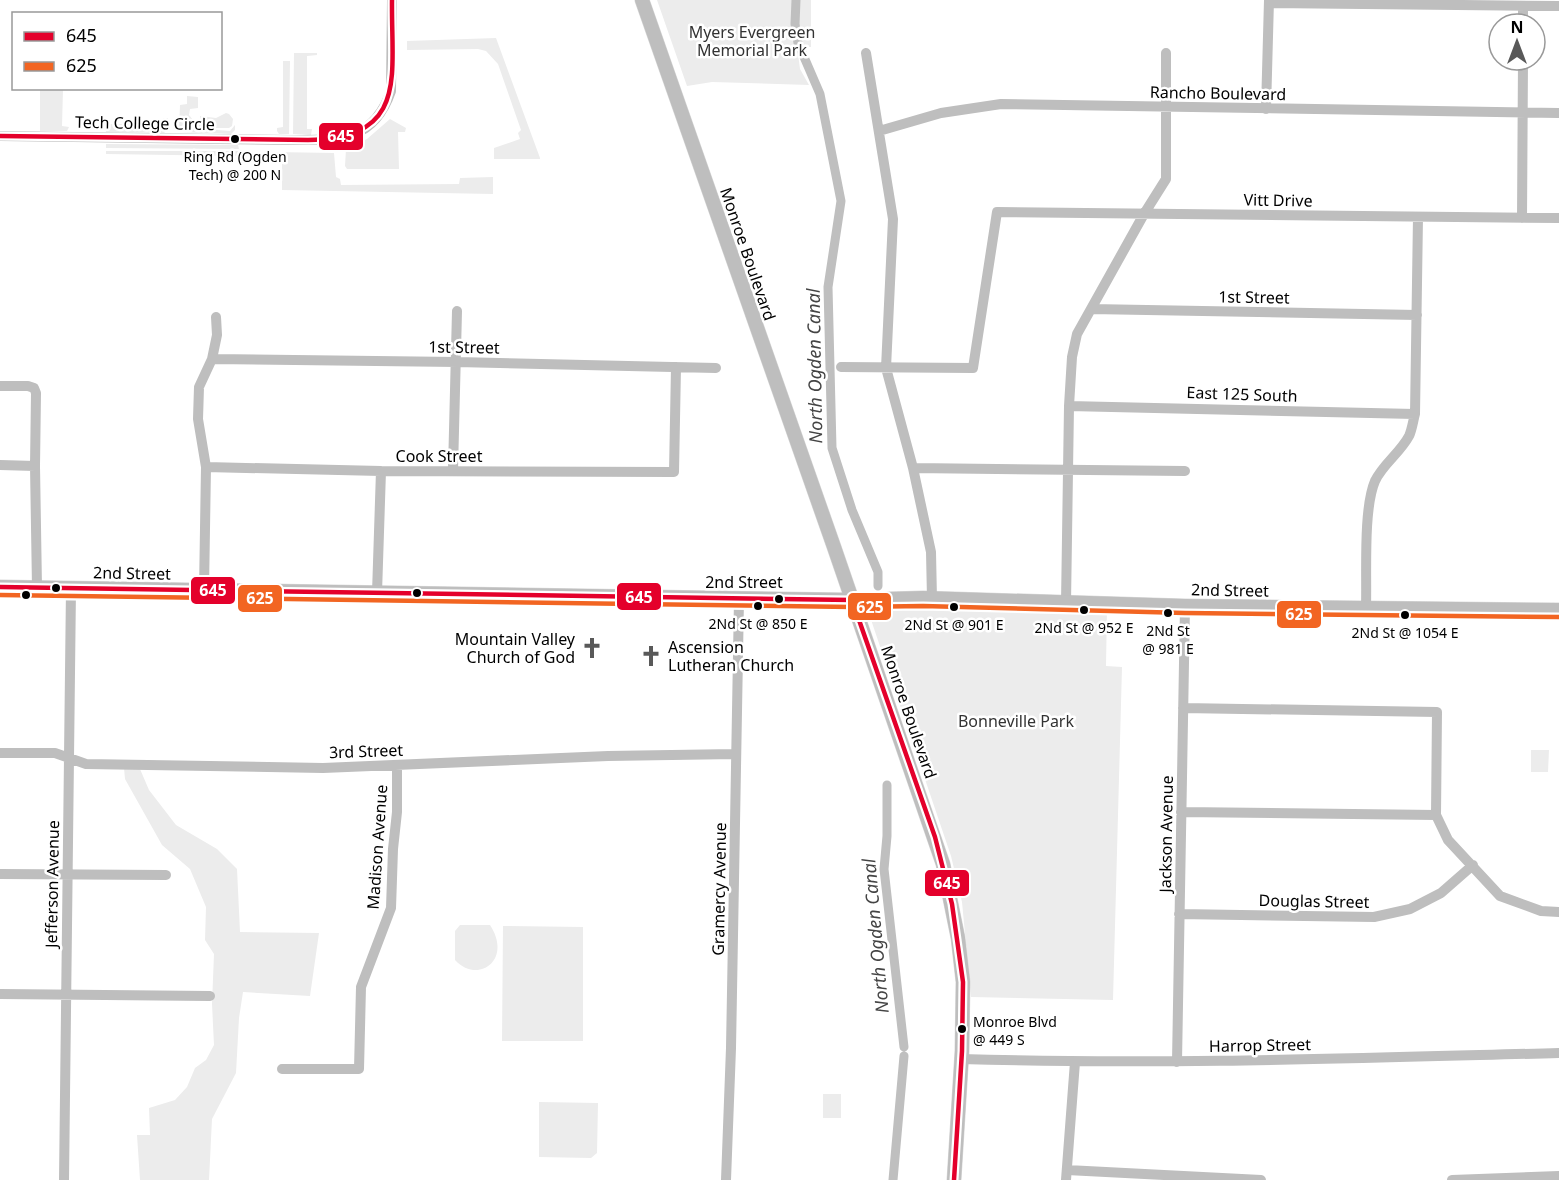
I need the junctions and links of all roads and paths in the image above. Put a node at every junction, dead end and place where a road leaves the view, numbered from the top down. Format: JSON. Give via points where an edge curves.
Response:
{"nodes":[{"id":1,"x":392,"y":0,"type":"edge"},
{"id":2,"x":642,"y":0,"type":"edge"},
{"id":3,"x":1269,"y":1,"type":"edge"},
{"id":4,"x":1401,"y":2,"type":"edge"},
{"id":5,"x":1523,"y":6,"type":"junction"},
{"id":6,"x":1559,"y":6,"type":"edge"},
{"id":7,"x":1523,"y":12,"type":"edge"},
{"id":8,"x":866,"y":53,"type":"dead end"},
{"id":9,"x":1166,"y":53,"type":"dead end"},
{"id":10,"x":1523,"y":72,"type":"edge"},
{"id":11,"x":1167,"y":107,"type":"junction"},
{"id":12,"x":1266,"y":109,"type":"junction"},
{"id":13,"x":1523,"y":112,"type":"junction"},
{"id":14,"x":1559,"y":113,"type":"edge"},
{"id":15,"x":879,"y":131,"type":"junction"},
{"id":16,"x":0,"y":136,"type":"edge"},
{"id":17,"x":1144,"y":214,"type":"junction"},
{"id":18,"x":1418,"y":217,"type":"junction"},
{"id":19,"x":1522,"y":218,"type":"junction"},
{"id":20,"x":1559,"y":218,"type":"edge"},
{"id":21,"x":1091,"y":309,"type":"junction"},
{"id":22,"x":457,"y":311,"type":"dead end"},
{"id":23,"x":1417,"y":315,"type":"junction"},
{"id":24,"x":216,"y":317,"type":"dead end"},
{"id":25,"x":212,"y":359,"type":"junction"},
{"id":26,"x":457,"y":362,"type":"junction"},
{"id":27,"x":676,"y":367,"type":"junction"},
{"id":28,"x":841,"y":367,"type":"dead end"},
{"id":29,"x":716,"y":368,"type":"dead end"},
{"id":30,"x":886,"y":368,"type":"junction"},
{"id":31,"x":0,"y":386,"type":"edge"},
{"id":32,"x":1069,"y":406,"type":"junction"},
{"id":33,"x":1415,"y":414,"type":"junction"},
{"id":34,"x":0,"y":465,"type":"edge"},
{"id":35,"x":35,"y":466,"type":"junction"},
{"id":36,"x":206,"y":467,"type":"junction"},
{"id":37,"x":913,"y":468,"type":"junction"},
{"id":38,"x":1068,"y":470,"type":"junction"},
{"id":39,"x":381,"y":471,"type":"junction"},
{"id":40,"x":453,"y":471,"type":"junction"},
{"id":41,"x":1185,"y":471,"type":"dead end"},
{"id":42,"x":0,"y":587,"type":"edge"},
{"id":43,"x":37,"y":587,"type":"junction"},
{"id":44,"x":71,"y":588,"type":"junction"},
{"id":45,"x":204,"y":590,"type":"junction"},
{"id":46,"x":377,"y":593,"type":"junction"},
{"id":47,"x":739,"y":599,"type":"junction"},
{"id":48,"x":932,"y":599,"type":"junction"},
{"id":49,"x":852,"y":600,"type":"junction"},
{"id":50,"x":1066,"y":603,"type":"junction"},
{"id":51,"x":1185,"y":606,"type":"junction"},
{"id":52,"x":1366,"y":607,"type":"junction"},
{"id":53,"x":1559,"y":610,"type":"edge"},
{"id":54,"x":1184,"y":708,"type":"junction"},
{"id":55,"x":0,"y":753,"type":"edge"},
{"id":56,"x":735,"y":754,"type":"junction"},
{"id":57,"x":70,"y":757,"type":"junction"},
{"id":58,"x":397,"y":766,"type":"junction"},
{"id":59,"x":1182,"y":812,"type":"junction"},
{"id":60,"x":1436,"y":815,"type":"junction"},
{"id":61,"x":1473,"y":865,"type":"junction"},
{"id":62,"x":0,"y":874,"type":"edge"},
{"id":63,"x":67,"y":875,"type":"junction"},
{"id":64,"x":166,"y":875,"type":"dead end"},
{"id":65,"x":1559,"y":912,"type":"edge"},
{"id":66,"x":1179,"y":914,"type":"junction"},
{"id":67,"x":0,"y":994,"type":"edge"},
{"id":68,"x":65,"y":994,"type":"junction"},
{"id":69,"x":210,"y":996,"type":"dead end"},
{"id":70,"x":1559,"y":1053,"type":"edge"},
{"id":71,"x":961,"y":1059,"type":"junction"},
{"id":72,"x":1075,"y":1062,"type":"junction"},
{"id":73,"x":1177,"y":1062,"type":"junction"},
{"id":74,"x":282,"y":1069,"type":"dead end"},
{"id":75,"x":1066,"y":1175,"type":"edge"},
{"id":76,"x":1559,"y":1176,"type":"edge"},
{"id":77,"x":64,"y":1180,"type":"edge"},
{"id":78,"x":726,"y":1180,"type":"edge"},
{"id":79,"x":954,"y":1180,"type":"edge"},
{"id":80,"x":1255,"y":1180,"type":"edge"},
{"id":81,"x":1452,"y":1180,"type":"edge"}],
"edges":[{"from":1,"to":16,"type":"street","name":"Tech College Circle","via":[[391,91],[378,117],[347,138]]},
{"from":2,"to":49,"type":"main road","name":"Monroe Boulevard"},
{"from":3,"to":4,"type":"street"},
{"from":3,"to":12,"type":"street"},
{"from":4,"to":5,"type":"street"},
{"from":5,"to":6,"type":"street"},
{"from":5,"to":7,"type":"street"},
{"from":8,"to":15,"type":"street"},
{"from":9,"to":11,"type":"street"},
{"from":10,"to":13,"type":"street"},
{"from":11,"to":12,"type":"street","name":"Rancho Boulevard"},
{"from":11,"to":15,"type":"street","name":"Rancho Boulevard","via":[[1001,104],[941,113]]},
{"from":11,"to":17,"type":"street","via":[[1166,179]]},
{"from":12,"to":13,"type":"street","name":"Rancho Boulevard"},
{"from":13,"to":14,"type":"street","name":"Rancho Boulevard"},
{"from":13,"to":19,"type":"street"},
{"from":15,"to":30,"type":"street","via":[[892,219]]},
{"from":17,"to":18,"type":"street","name":"Vitt Drive"},
{"from":17,"to":21,"type":"street"},
{"from":17,"to":30,"type":"street","name":"Vitt Drive","via":[[997,212],[973,368]]},
{"from":18,"to":19,"type":"street","name":"Vitt Drive"},
{"from":18,"to":23,"type":"street"},
{"from":19,"to":20,"type":"street","name":"Vitt Drive"},
{"from":21,"to":23,"type":"street","name":"1st Street"},
{"from":21,"to":32,"type":"street","via":[[1077,334]]},
{"from":22,"to":26,"type":"street"},
{"from":23,"to":33,"type":"street"},
{"from":24,"to":25,"type":"street"},
{"from":25,"to":26,"type":"street","name":"1st Street"},
{"from":25,"to":36,"type":"street","via":[[199,387],[198,419]]},
{"from":26,"to":27,"type":"street","name":"1st Street"},
{"from":26,"to":40,"type":"street"},
{"from":27,"to":29,"type":"street","name":"1st Street"},
{"from":27,"to":40,"type":"street","name":"Cook Street","via":[[674,472]]},
{"from":28,"to":30,"type":"street"},
{"from":30,"to":37,"type":"street"},
{"from":31,"to":35,"type":"street","via":[[34,388]]},
{"from":32,"to":33,"type":"street","name":"East 125 South"},
{"from":32,"to":38,"type":"street"},
{"from":33,"to":52,"type":"street","via":[[1410,435],[1374,482],[1368,509]]},
{"from":34,"to":35,"type":"street"},
{"from":35,"to":43,"type":"street"},
{"from":36,"to":39,"type":"street","name":"Cook Street"},
{"from":36,"to":45,"type":"street"},
{"from":37,"to":38,"type":"street"},
{"from":37,"to":48,"type":"street","via":[[931,552]]},
{"from":38,"to":41,"type":"street"},
{"from":38,"to":50,"type":"street"},
{"from":39,"to":40,"type":"street","name":"Cook Street"},
{"from":39,"to":46,"type":"street"},
{"from":42,"to":43,"type":"main road","name":"2nd Street"},
{"from":43,"to":44,"type":"main road","name":"2nd Street"},
{"from":44,"to":45,"type":"main road","name":"2nd Street"},
{"from":44,"to":57,"type":"street","name":"Jefferson Avenue"},
{"from":45,"to":46,"type":"main road","name":"2nd Street"},
{"from":46,"to":47,"type":"main road","name":"2nd Street"},
{"from":47,"to":49,"type":"main road","name":"2nd Street"},
{"from":47,"to":56,"type":"street","name":"Gramercy Avenue"},
{"from":48,"to":49,"type":"main road","name":"2nd Street"},
{"from":48,"to":50,"type":"main road","name":"2nd Street"},
{"from":49,"to":71,"type":"main road","name":"Monroe Boulevard","via":[[943,864],[961,955]]},
{"from":50,"to":51,"type":"main road","name":"2nd Street"},
{"from":51,"to":52,"type":"main road","name":"2nd Street"},
{"from":51,"to":54,"type":"street","name":"Jackson Avenue"},
{"from":52,"to":53,"type":"main road","name":"2nd Street"},
{"from":54,"to":59,"type":"street","name":"Jackson Avenue"},
{"from":54,"to":60,"type":"street","via":[[1437,712]]},
{"from":55,"to":57,"type":"street","name":"3rd Street","via":[[55,753]]},
{"from":56,"to":58,"type":"street","name":"3rd Street"},
{"from":56,"to":78,"type":"street","name":"Gramercy Avenue"},
{"from":57,"to":58,"type":"street","name":"3rd Street","via":[[86,764]]},
{"from":57,"to":63,"type":"street","name":"Jefferson Avenue"},
{"from":58,"to":74,"type":"street","name":"Madison Avenue","via":[[391,908],[361,987],[359,1069]]},
{"from":59,"to":60,"type":"street"},
{"from":59,"to":66,"type":"street","name":"Jackson Avenue"},
{"from":60,"to":61,"type":"street","via":[[1448,840]]},
{"from":61,"to":65,"type":"street","via":[[1500,896],[1542,911]]},
{"from":61,"to":66,"type":"street","name":"Douglas Street","via":[[1441,893],[1410,909],[1374,917]]},
{"from":62,"to":63,"type":"street"},
{"from":63,"to":64,"type":"street"},
{"from":63,"to":68,"type":"street","name":"Jefferson Avenue"},
{"from":66,"to":73,"type":"street","name":"Jackson Avenue"},
{"from":67,"to":68,"type":"street"},
{"from":68,"to":69,"type":"street"},
{"from":68,"to":77,"type":"street","name":"Jefferson Avenue"},
{"from":70,"to":73,"type":"street","name":"Harrop Street"},
{"from":71,"to":72,"type":"street","name":"Harrop Street"},
{"from":71,"to":79,"type":"main road","name":"Monroe Boulevard"},
{"from":72,"to":73,"type":"street","name":"Harrop Street"},
{"from":72,"to":75,"type":"street"},
{"from":75,"to":80,"type":"street"},
{"from":76,"to":81,"type":"street"}]}
